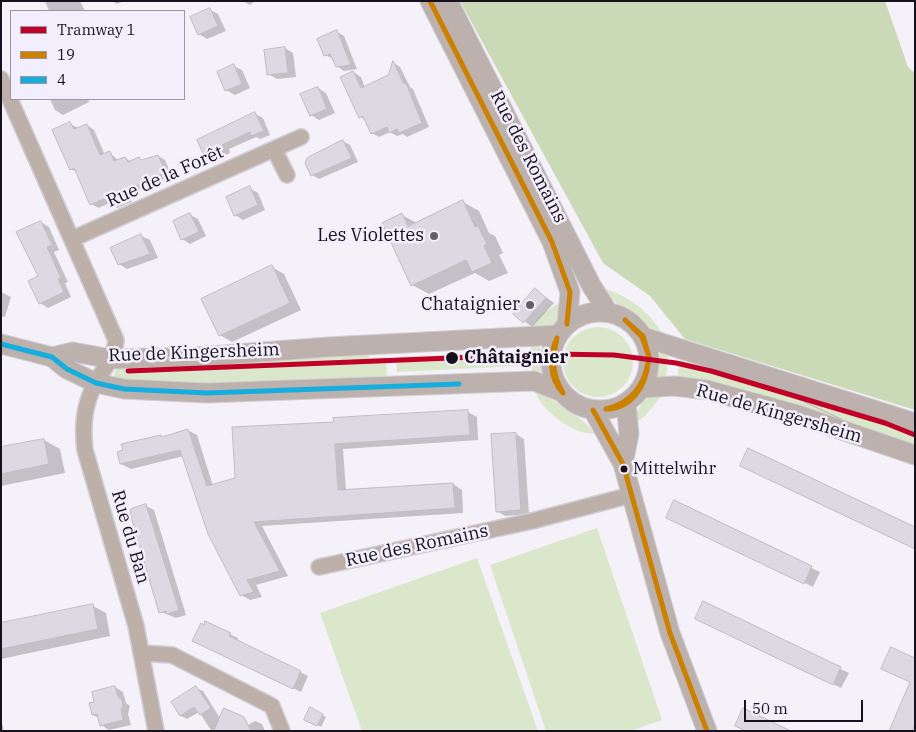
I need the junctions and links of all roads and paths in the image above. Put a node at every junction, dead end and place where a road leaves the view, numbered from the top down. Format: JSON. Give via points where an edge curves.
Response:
{"nodes":[{"id":1,"x":437,"y":2,"type":"edge"},
{"id":2,"x":1,"y":79,"type":"edge"},
{"id":3,"x":10,"y":99,"type":"edge"},
{"id":4,"x":10,"y":100,"type":"edge"},
{"id":5,"x":301,"y":137,"type":"dead end"},
{"id":6,"x":274,"y":149,"type":"junction"},
{"id":7,"x":288,"y":175,"type":"dead end"},
{"id":8,"x":72,"y":239,"type":"junction"},
{"id":9,"x":608,"y":312,"type":"junction"},
{"id":10,"x":563,"y":329,"type":"junction"},
{"id":11,"x":643,"y":337,"type":"junction"},
{"id":12,"x":1,"y":344,"type":"edge"},
{"id":13,"x":52,"y":356,"type":"junction"},
{"id":14,"x":111,"y":359,"type":"junction"},
{"id":15,"x":96,"y":383,"type":"junction"},
{"id":16,"x":642,"y":388,"type":"junction"},
{"id":17,"x":562,"y":392,"type":"junction"},
{"id":18,"x":626,"y":403,"type":"junction"},
{"id":19,"x":593,"y":410,"type":"junction"},
{"id":20,"x":915,"y":423,"type":"edge"},
{"id":21,"x":915,"y":455,"type":"edge"},
{"id":22,"x":623,"y":464,"type":"junction"},
{"id":23,"x":631,"y":495,"type":"junction"},
{"id":24,"x":319,"y":568,"type":"dead end"},
{"id":25,"x":142,"y":653,"type":"junction"},
{"id":26,"x":156,"y":731,"type":"edge"},
{"id":27,"x":282,"y":731,"type":"edge"},
{"id":28,"x":707,"y":731,"type":"edge"}],
"edges":[{"from":1,"to":9,"type":"main road","name":"Rue des Romains"},
{"from":1,"to":10,"type":"main road","name":"Rue des Romains","via":[[552,242],[570,292]]},
{"from":2,"to":3,"type":"street"},
{"from":4,"to":8,"type":"street"},
{"from":5,"to":6,"type":"street","name":"Rue de la Forêt"},
{"from":6,"to":7,"type":"street"},
{"from":6,"to":8,"type":"street","name":"Rue de la Forêt"},
{"from":8,"to":14,"type":"street","via":[[116,340],[116,350]]},
{"from":9,"to":10,"type":"main road","via":[[580,316]]},
{"from":9,"to":11,"type":"main road","via":[[634,325]]},
{"from":10,"to":14,"type":"main road","name":"Rue de Kingersheim","via":[[196,357]]},
{"from":10,"to":17,"type":"main road","via":[[551,354],[556,382]]},
{"from":11,"to":16,"type":"main road","via":[[649,358]]},
{"from":11,"to":20,"type":"main road","name":"Rue de Kingersheim"},
{"from":12,"to":13,"type":"main road"},
{"from":13,"to":14,"type":"main road","name":"Rue de Kingersheim","via":[[73,352]]},
{"from":13,"to":15,"type":"main road","name":"Rue de Kingersheim","via":[[67,369]]},
{"from":14,"to":15,"type":"street","name":"Rue du Ban"},
{"from":15,"to":17,"type":"main road","name":"Rue de Kingersheim","via":[[124,389],[207,393],[534,380]]},
{"from":15,"to":25,"type":"street","name":"Rue du Ban","via":[[82,424],[85,450]]},
{"from":16,"to":18,"type":"main road"},
{"from":16,"to":21,"type":"main road","name":"Rue de Kingersheim","via":[[674,386],[707,390],[798,415]]},
{"from":17,"to":19,"type":"main road","via":[[581,407]]},
{"from":18,"to":19,"type":"main road","via":[[610,409]]},
{"from":18,"to":22,"type":"main road","via":[[629,434]]},
{"from":19,"to":22,"type":"main road"},
{"from":22,"to":23,"type":"main road"},
{"from":23,"to":24,"type":"street","name":"Rue des Romains","via":[[532,521]]},
{"from":23,"to":28,"type":"main road","via":[[670,633]]},
{"from":25,"to":26,"type":"street","name":"Rue du Ban"},
{"from":25,"to":27,"type":"street","via":[[172,655],[272,706]]}]}
